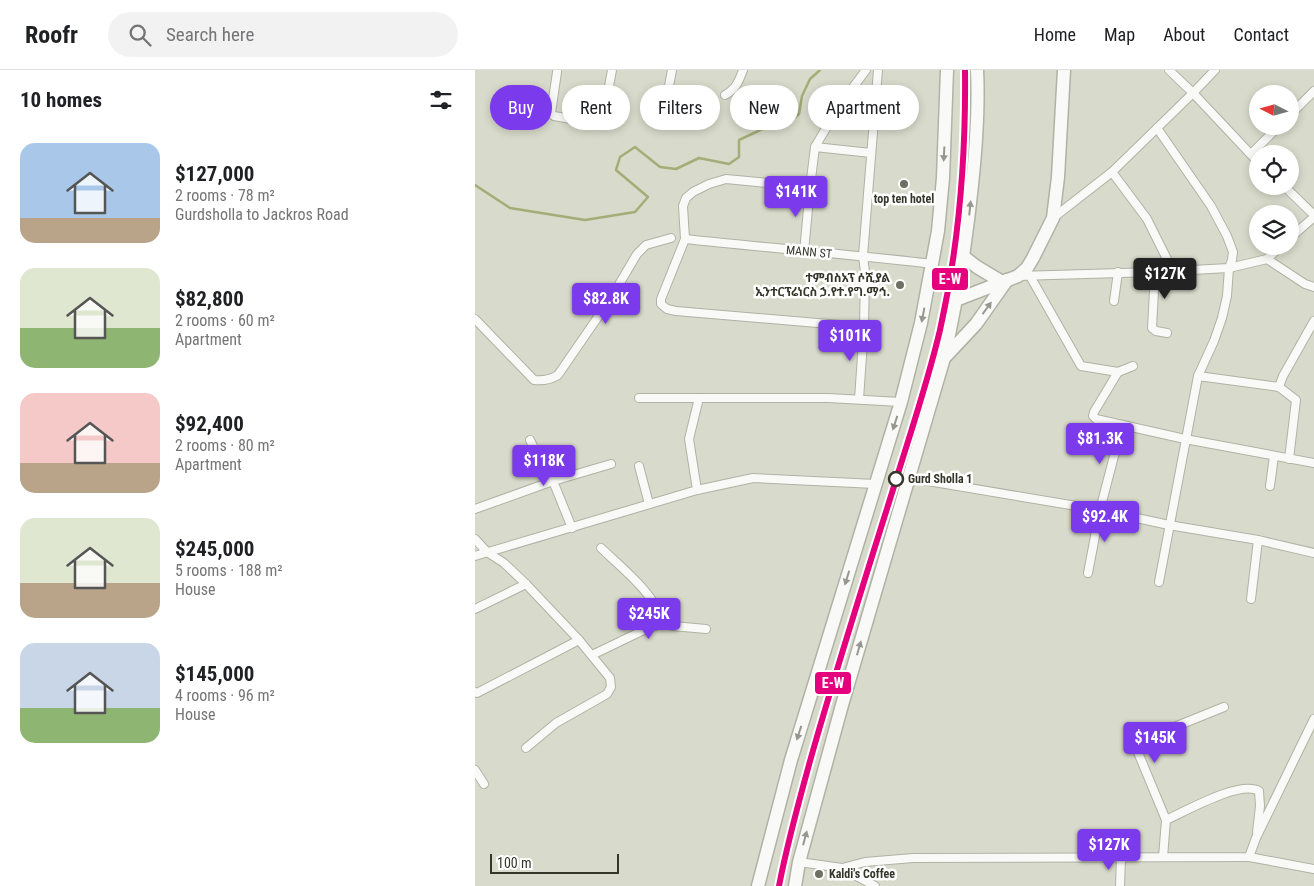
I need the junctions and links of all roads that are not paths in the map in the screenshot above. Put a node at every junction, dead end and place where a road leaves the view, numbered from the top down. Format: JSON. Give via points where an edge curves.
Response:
{"nodes":[{"id":1,"x":612,"y":70,"type":"edge"},
{"id":2,"x":672,"y":70,"type":"edge"},
{"id":3,"x":743,"y":70,"type":"edge"},
{"id":4,"x":866,"y":70,"type":"edge"},
{"id":5,"x":877,"y":70,"type":"edge"},
{"id":6,"x":947,"y":70,"type":"edge"},
{"id":7,"x":977,"y":70,"type":"edge"},
{"id":8,"x":1064,"y":70,"type":"edge"},
{"id":9,"x":1169,"y":70,"type":"edge"},
{"id":10,"x":1215,"y":70,"type":"edge"},
{"id":11,"x":557,"y":72,"type":"dead end"},
{"id":12,"x":669,"y":85,"type":"edge"},
{"id":13,"x":1314,"y":91,"type":"edge"},
{"id":14,"x":1193,"y":93,"type":"junction"},
{"id":15,"x":725,"y":95,"type":"dead end"},
{"id":16,"x":1299,"y":106,"type":"edge"},
{"id":17,"x":1157,"y":128,"type":"junction"},
{"id":18,"x":1270,"y":135,"type":"edge"},
{"id":19,"x":1260,"y":145,"type":"edge"},
{"id":20,"x":815,"y":147,"type":"junction"},
{"id":21,"x":1249,"y":152,"type":"edge"},
{"id":22,"x":871,"y":153,"type":"junction"},
{"id":23,"x":1112,"y":172,"type":"junction"},
{"id":24,"x":809,"y":187,"type":"junction"},
{"id":25,"x":1293,"y":195,"type":"edge"},
{"id":26,"x":1314,"y":216,"type":"edge"},
{"id":27,"x":1053,"y":218,"type":"junction"},
{"id":28,"x":1299,"y":230,"type":"edge"},
{"id":29,"x":671,"y":238,"type":"dead end"},
{"id":30,"x":685,"y":239,"type":"junction"},
{"id":31,"x":804,"y":252,"type":"junction"},
{"id":32,"x":1271,"y":255,"type":"edge"},
{"id":33,"x":863,"y":256,"type":"junction"},
{"id":34,"x":964,"y":257,"type":"junction"},
{"id":35,"x":1267,"y":259,"type":"junction"},
{"id":36,"x":933,"y":264,"type":"junction"},
{"id":37,"x":1229,"y":268,"type":"junction"},
{"id":38,"x":1173,"y":271,"type":"junction"},
{"id":39,"x":1118,"y":272,"type":"junction"},
{"id":40,"x":1155,"y":272,"type":"junction"},
{"id":41,"x":1014,"y":278,"type":"junction"},
{"id":42,"x":1314,"y":287,"type":"edge"},
{"id":43,"x":956,"y":300,"type":"junction"},
{"id":44,"x":1114,"y":301,"type":"dead end"},
{"id":45,"x":475,"y":319,"type":"edge"},
{"id":46,"x":1314,"y":321,"type":"edge"},
{"id":47,"x":864,"y":327,"type":"junction"},
{"id":48,"x":1167,"y":333,"type":"dead end"},
{"id":49,"x":944,"y":358,"type":"junction"},
{"id":50,"x":1133,"y":366,"type":"dead end"},
{"id":51,"x":1118,"y":372,"type":"junction"},
{"id":52,"x":1198,"y":376,"type":"junction"},
{"id":53,"x":1279,"y":387,"type":"junction"},
{"id":54,"x":639,"y":398,"type":"dead end"},
{"id":55,"x":699,"y":398,"type":"junction"},
{"id":56,"x":859,"y":399,"type":"junction"},
{"id":57,"x":901,"y":402,"type":"junction"},
{"id":58,"x":1121,"y":425,"type":"junction"},
{"id":59,"x":1185,"y":439,"type":"junction"},
{"id":60,"x":530,"y":440,"type":"dead end"},
{"id":61,"x":1274,"y":456,"type":"junction"},
{"id":62,"x":1289,"y":459,"type":"junction"},
{"id":63,"x":1314,"y":463,"type":"edge"},
{"id":64,"x":611,"y":464,"type":"dead end"},
{"id":65,"x":639,"y":466,"type":"dead end"},
{"id":66,"x":910,"y":478,"type":"junction"},
{"id":67,"x":553,"y":481,"type":"junction"},
{"id":68,"x":875,"y":484,"type":"junction"},
{"id":69,"x":1270,"y":486,"type":"dead end"},
{"id":70,"x":697,"y":490,"type":"junction"},
{"id":71,"x":649,"y":504,"type":"junction"},
{"id":72,"x":475,"y":509,"type":"edge"},
{"id":73,"x":1100,"y":510,"type":"junction"},
{"id":74,"x":1169,"y":525,"type":"junction"},
{"id":75,"x":572,"y":528,"type":"junction"},
{"id":76,"x":475,"y":539,"type":"edge"},
{"id":77,"x":1258,"y":540,"type":"junction"},
{"id":78,"x":601,"y":548,"type":"dead end"},
{"id":79,"x":487,"y":552,"type":"junction"},
{"id":80,"x":1314,"y":553,"type":"edge"},
{"id":81,"x":475,"y":556,"type":"edge"},
{"id":82,"x":1089,"y":573,"type":"dead end"},
{"id":83,"x":1159,"y":582,"type":"dead end"},
{"id":84,"x":526,"y":584,"type":"junction"},
{"id":85,"x":1251,"y":599,"type":"dead end"},
{"id":86,"x":475,"y":609,"type":"edge"},
{"id":87,"x":665,"y":623,"type":"junction"},
{"id":88,"x":706,"y":629,"type":"dead end"},
{"id":89,"x":579,"y":640,"type":"junction"},
{"id":90,"x":592,"y":655,"type":"junction"},
{"id":91,"x":476,"y":693,"type":"edge"},
{"id":92,"x":1224,"y":707,"type":"dead end"},
{"id":93,"x":1314,"y":719,"type":"edge"},
{"id":94,"x":526,"y":748,"type":"dead end"},
{"id":95,"x":475,"y":770,"type":"edge"},
{"id":96,"x":484,"y":784,"type":"dead end"},
{"id":97,"x":1166,"y":820,"type":"junction"},
{"id":98,"x":1256,"y":838,"type":"junction"},
{"id":99,"x":1121,"y":857,"type":"junction"},
{"id":100,"x":1163,"y":857,"type":"junction"},
{"id":101,"x":1249,"y":857,"type":"junction"},
{"id":102,"x":799,"y":862,"type":"junction"},
{"id":103,"x":842,"y":868,"type":"junction"},
{"id":104,"x":1314,"y":869,"type":"edge"},
{"id":105,"x":758,"y":886,"type":"edge"},
{"id":106,"x":795,"y":886,"type":"edge"},
{"id":107,"x":875,"y":886,"type":"edge"},
{"id":108,"x":1120,"y":886,"type":"edge"}],
"edges":[{"from":1,"to":11,"type":"street","via":[[600,123],[551,113]]},
{"from":2,"to":12,"type":"street"},
{"from":3,"to":15,"type":"street","via":[[738,85]]},
{"from":4,"to":20,"type":"street","via":[[839,106]]},
{"from":5,"to":22,"type":"street"},
{"from":6,"to":36,"type":"main road","one_way":true,"via":[[943,178]]},
{"from":34,"to":7,"type":"main road","one_way":true,"via":[[976,146]]},
{"from":8,"to":27,"type":"main road"},
{"from":9,"to":14,"type":"street"},
{"from":10,"to":14,"type":"street"},
{"from":13,"to":16,"type":"street"},
{"from":14,"to":17,"type":"street"},
{"from":14,"to":21,"type":"street"},
{"from":17,"to":23,"type":"street"},
{"from":17,"to":37,"type":"street","via":[[1211,206],[1227,236],[1233,252]]},
{"from":18,"to":19,"type":"street"},
{"from":20,"to":22,"type":"street"},
{"from":20,"to":24,"type":"street"},
{"from":22,"to":33,"type":"street"},
{"from":23,"to":27,"type":"street"},
{"from":23,"to":38,"type":"street","via":[[1147,219]]},
{"from":24,"to":30,"type":"street","via":[[726,179],[709,184],[686,198],[683,206]]},
{"from":24,"to":31,"type":"street"},
{"from":25,"to":26,"type":"street"},
{"from":26,"to":28,"type":"street"},
{"from":27,"to":41,"type":"main road","via":[[1027,268]]},
{"from":29,"to":45,"type":"street","via":[[646,245],[637,254],[611,298],[553,378],[534,380]]},
{"from":30,"to":31,"type":"street","name":"MANN ST"},
{"from":30,"to":47,"type":"street","via":[[661,299],[661,304],[667,309]]},
{"from":31,"to":33,"type":"street","name":"MANN ST"},
{"from":32,"to":35,"type":"street"},
{"from":33,"to":36,"type":"street","name":"MANN ST"},
{"from":33,"to":47,"type":"street"},
{"from":34,"to":41,"type":"main road","via":[[977,267]]},
{"from":34,"to":43,"type":"main road"},
{"from":35,"to":37,"type":"street"},
{"from":35,"to":42,"type":"street"},
{"from":36,"to":57,"type":"main road","one_way":true},
{"from":37,"to":38,"type":"street"},
{"from":37,"to":52,"type":"street","via":[[1222,318]]},
{"from":38,"to":40,"type":"street"},
{"from":39,"to":40,"type":"street"},
{"from":39,"to":41,"type":"street"},
{"from":39,"to":44,"type":"street"},
{"from":40,"to":48,"type":"street","via":[[1152,328]]},
{"from":41,"to":43,"type":"main road"},
{"from":49,"to":41,"type":"main road","one_way":true},
{"from":41,"to":51,"type":"street","via":[[1081,366]]},
{"from":43,"to":49,"type":"main road"},
{"from":46,"to":53,"type":"street"},
{"from":47,"to":56,"type":"street"},
{"from":49,"to":66,"type":"main road"},
{"from":50,"to":51,"type":"street"},
{"from":51,"to":58,"type":"street","via":[[1093,416]]},
{"from":52,"to":53,"type":"street"},
{"from":52,"to":59,"type":"street"},
{"from":53,"to":62,"type":"street","via":[[1296,400]]},
{"from":54,"to":55,"type":"street"},
{"from":55,"to":56,"type":"street"},
{"from":55,"to":70,"type":"street","via":[[689,439]]},
{"from":56,"to":57,"type":"street"},
{"from":57,"to":68,"type":"main road","one_way":true},
{"from":58,"to":59,"type":"street"},
{"from":58,"to":73,"type":"street"},
{"from":59,"to":61,"type":"street"},
{"from":59,"to":74,"type":"street"},
{"from":60,"to":67,"type":"street"},
{"from":61,"to":62,"type":"street"},
{"from":61,"to":69,"type":"street"},
{"from":62,"to":63,"type":"street"},
{"from":64,"to":67,"type":"street"},
{"from":65,"to":71,"type":"street"},
{"from":66,"to":73,"type":"street"},
{"from":102,"to":66,"type":"main road","one_way":true},
{"from":67,"to":72,"type":"street"},
{"from":67,"to":75,"type":"street"},
{"from":68,"to":70,"type":"street","via":[[753,478]]},
{"from":68,"to":105,"type":"main road","one_way":true,"via":[[791,760]]},
{"from":70,"to":71,"type":"street"},
{"from":71,"to":75,"type":"street"},
{"from":73,"to":74,"type":"street"},
{"from":73,"to":82,"type":"street"},
{"from":74,"to":77,"type":"street"},
{"from":74,"to":83,"type":"street"},
{"from":75,"to":79,"type":"street"},
{"from":76,"to":79,"type":"street"},
{"from":77,"to":80,"type":"street"},
{"from":77,"to":85,"type":"street"},
{"from":78,"to":87,"type":"street","via":[[651,597]]},
{"from":79,"to":81,"type":"street"},
{"from":79,"to":84,"type":"street"},
{"from":84,"to":86,"type":"street"},
{"from":84,"to":89,"type":"street"},
{"from":87,"to":88,"type":"street"},
{"from":87,"to":90,"type":"street"},
{"from":89,"to":90,"type":"street"},
{"from":89,"to":91,"type":"street"},
{"from":90,"to":94,"type":"street","via":[[610,678],[611,687],[607,694],[556,723]]},
{"from":92,"to":97,"type":"street","via":[[1139,743],[1137,750]]},
{"from":93,"to":98,"type":"street"},
{"from":95,"to":96,"type":"street"},
{"from":97,"to":98,"type":"street","via":[[1234,790],[1254,788],[1259,792],[1260,806]]},
{"from":97,"to":100,"type":"street"},
{"from":98,"to":101,"type":"street"},
{"from":99,"to":100,"type":"street"},
{"from":99,"to":103,"type":"street","via":[[913,858],[865,862]]},
{"from":99,"to":108,"type":"street"},
{"from":100,"to":101,"type":"street"},
{"from":101,"to":104,"type":"street"},
{"from":102,"to":103,"type":"street"},
{"from":102,"to":106,"type":"main road"},
{"from":103,"to":107,"type":"street"}]}
